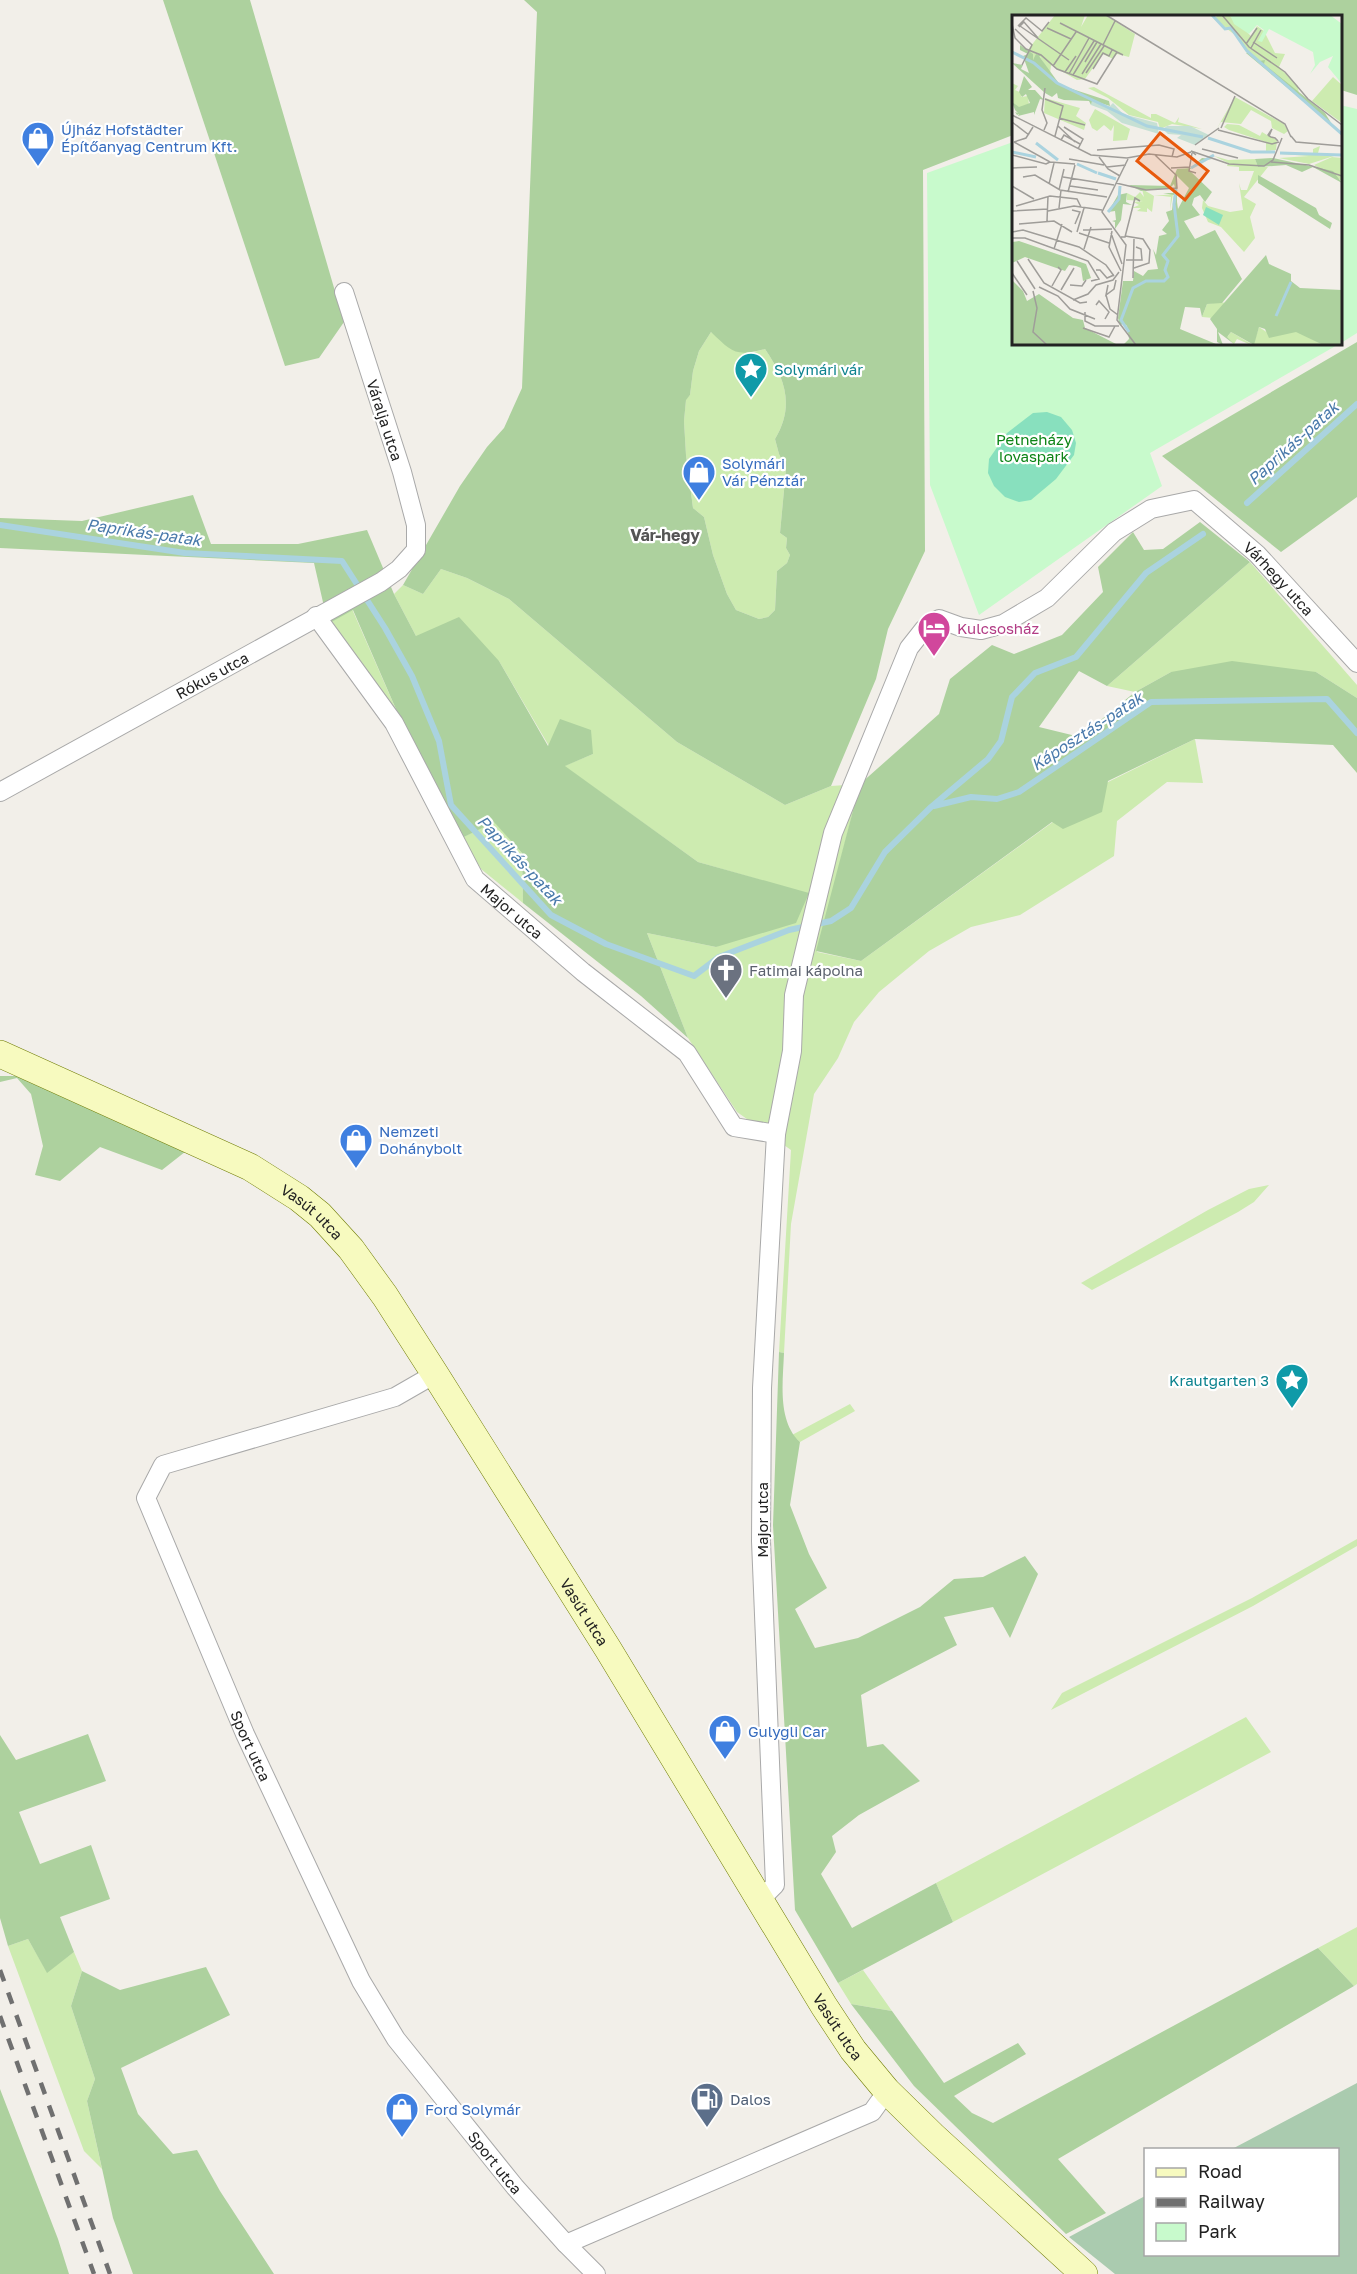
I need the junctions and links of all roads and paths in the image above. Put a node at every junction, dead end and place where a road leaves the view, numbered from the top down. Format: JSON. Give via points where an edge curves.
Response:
{"nodes":[{"id":1,"x":344,"y":292,"type":"dead end"},
{"id":2,"x":1194,"y":500,"type":"joint"},
{"id":3,"x":416,"y":550,"type":"joint"},
{"id":4,"x":316,"y":616,"type":"junction"},
{"id":5,"x":1357,"y":663,"type":"edge"},
{"id":6,"x":0,"y":792,"type":"edge"},
{"id":7,"x":0,"y":1054,"type":"edge"},
{"id":8,"x":776,"y":1134,"type":"junction"},
{"id":9,"x":435,"y":1374,"type":"junction"},
{"id":10,"x":760,"y":1900,"type":"junction"},
{"id":11,"x":886,"y":2091,"type":"junction"},
{"id":12,"x":566,"y":2244,"type":"junction"},
{"id":13,"x":596,"y":2274,"type":"edge"},
{"id":14,"x":1084,"y":2274,"type":"edge"}],
"edges":[{"from":1,"to":3,"type":"street","name":"Váralja utca","via":[[402,472],[416,525]]},
{"from":2,"to":5,"type":"street","name":"Várhegy utca","via":[[1257,554]]},
{"from":2,"to":8,"type":"street","name":"Major utca","via":[[1150,509],[1114,532],[1047,598],[1004,624],[981,630],[939,619],[924,629],[909,648],[833,832],[794,995],[792,1051]]},
{"from":3,"to":4,"type":"street","name":"Rókus utca","via":[[381,582]]},
{"from":4,"to":6,"type":"street","name":"Rókus utca"},
{"from":4,"to":8,"type":"street","name":"Major utca","via":[[394,723],[475,879],[583,972],[687,1053],[734,1127]]},
{"from":7,"to":9,"type":"street","name":"Vasút utca","via":[[225,1154],[299,1198],[351,1249]]},
{"from":8,"to":10,"type":"street","name":"Major utca","via":[[762,1388],[761,1541],[775,1885]]},
{"from":9,"to":10,"type":"street","name":"Vasút utca"},
{"from":9,"to":12,"type":"street","name":"Sport utca","via":[[395,1397],[162,1465],[146,1498],[245,1734],[361,1981],[396,2039]]},
{"from":10,"to":11,"type":"street","name":"Vasút utca","via":[[842,2032]]},
{"from":11,"to":12,"type":"street","via":[[872,2112]]},
{"from":11,"to":14,"type":"street","name":"Vasút utca"},
{"from":12,"to":13,"type":"street","name":"Sport utca"}]}
